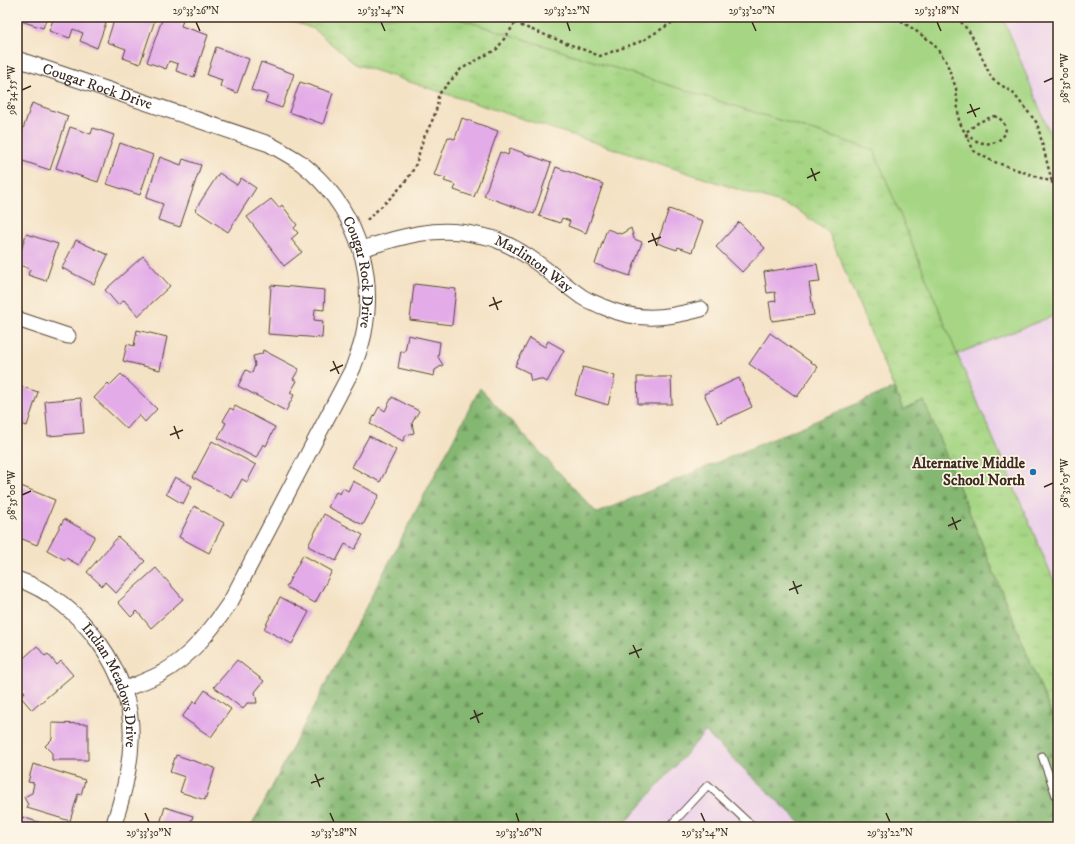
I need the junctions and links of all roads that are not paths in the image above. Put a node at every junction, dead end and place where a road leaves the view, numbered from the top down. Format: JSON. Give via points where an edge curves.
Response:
{"nodes":[{"id":1,"x":17,"y":59,"type":"edge"},
{"id":2,"x":361,"y":249,"type":"junction"},
{"id":3,"x":701,"y":309,"type":"dead end"},
{"id":4,"x":17,"y":319,"type":"edge"},
{"id":5,"x":68,"y":336,"type":"dead end"},
{"id":6,"x":17,"y":579,"type":"edge"},
{"id":7,"x":123,"y":690,"type":"junction"},
{"id":8,"x":1042,"y":756,"type":"dead end"},
{"id":9,"x":1058,"y":801,"type":"edge"},
{"id":10,"x":113,"y":827,"type":"edge"},
{"id":11,"x":668,"y":827,"type":"edge"},
{"id":12,"x":754,"y":827,"type":"edge"}],
"edges":[{"from":1,"to":2,"type":"street","name":"Cougar Rock Drive","via":[[269,144],[300,162],[326,186],[355,231]]},
{"from":2,"to":3,"type":"street","name":"Marlinton Way","via":[[433,230],[461,231],[496,239],[530,256],[583,298],[620,314],[646,318],[673,317]]},
{"from":2,"to":7,"type":"street","name":"Cougar Rock Drive","via":[[368,298],[364,334],[353,368],[231,601],[214,627],[184,657],[160,674]]},
{"from":4,"to":5,"type":"street"},
{"from":6,"to":7,"type":"street","name":"Indian Meadows Drive","via":[[47,594],[71,611],[103,648]]},
{"from":7,"to":10,"type":"street","name":"Indian Meadows Drive","via":[[130,716],[132,740],[125,788]]},
{"from":8,"to":9,"type":"lane"},
{"from":11,"to":12,"type":"lane","via":[[708,785]]}]}
